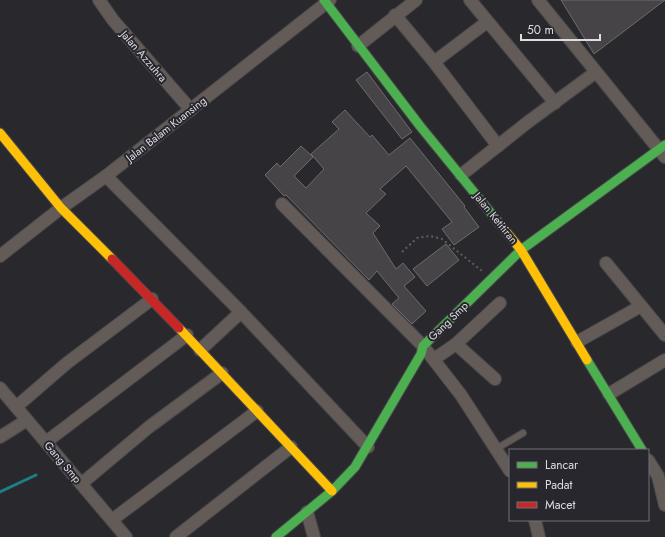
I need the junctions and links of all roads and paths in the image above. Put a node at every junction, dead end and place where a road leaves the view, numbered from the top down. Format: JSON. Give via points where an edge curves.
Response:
{"nodes":[{"id":1,"x":99,"y":0,"type":"edge"},
{"id":2,"x":416,"y":0,"type":"edge"},
{"id":3,"x":470,"y":0,"type":"edge"},
{"id":4,"x":538,"y":0,"type":"edge"},
{"id":5,"x":327,"y":1,"type":"edge"},
{"id":6,"x":395,"y":15,"type":"junction"},
{"id":7,"x":487,"y":22,"type":"junction"},
{"id":8,"x":358,"y":46,"type":"junction"},
{"id":9,"x":434,"y":62,"type":"junction"},
{"id":10,"x":596,"y":72,"type":"junction"},
{"id":11,"x":555,"y":102,"type":"junction"},
{"id":12,"x":191,"y":110,"type":"junction"},
{"id":13,"x":0,"y":133,"type":"edge"},
{"id":14,"x":498,"y":146,"type":"junction"},
{"id":15,"x":663,"y":151,"type":"edge"},
{"id":16,"x":461,"y":175,"type":"junction"},
{"id":17,"x":106,"y":176,"type":"junction"},
{"id":18,"x":282,"y":204,"type":"dead end"},
{"id":19,"x":62,"y":208,"type":"junction"},
{"id":20,"x":521,"y":250,"type":"junction"},
{"id":21,"x":402,"y":252,"type":"dead end"},
{"id":22,"x":0,"y":256,"type":"edge"},
{"id":23,"x":606,"y":263,"type":"dead end"},
{"id":24,"x":493,"y":279,"type":"junction"},
{"id":25,"x":152,"y":299,"type":"junction"},
{"id":26,"x":500,"y":303,"type":"dead end"},
{"id":27,"x":641,"y":306,"type":"junction"},
{"id":28,"x":241,"y":312,"type":"junction"},
{"id":29,"x":187,"y":336,"type":"junction"},
{"id":30,"x":665,"y":336,"type":"edge"},
{"id":31,"x":577,"y":342,"type":"junction"},
{"id":32,"x":456,"y":344,"type":"junction"},
{"id":33,"x":423,"y":346,"type":"junction"},
{"id":34,"x":200,"y":350,"type":"junction"},
{"id":35,"x":434,"y":359,"type":"junction"},
{"id":36,"x":665,"y":360,"type":"edge"},
{"id":37,"x":222,"y":373,"type":"junction"},
{"id":38,"x":494,"y":379,"type":"dead end"},
{"id":39,"x":0,"y":388,"type":"edge"},
{"id":40,"x":609,"y":394,"type":"junction"},
{"id":41,"x":16,"y":406,"type":"junction"},
{"id":42,"x":257,"y":411,"type":"junction"},
{"id":43,"x":27,"y":420,"type":"junction"},
{"id":44,"x":522,"y":434,"type":"dead end"},
{"id":45,"x":0,"y":437,"type":"edge"},
{"id":46,"x":46,"y":442,"type":"junction"},
{"id":47,"x":291,"y":447,"type":"junction"},
{"id":48,"x":368,"y":447,"type":"junction"},
{"id":49,"x":496,"y":448,"type":"junction"},
{"id":50,"x":641,"y":449,"type":"edge"},
{"id":51,"x":649,"y":462,"type":"edge"},
{"id":52,"x":509,"y":469,"type":"edge"},
{"id":53,"x":657,"y":476,"type":"edge"},
{"id":54,"x":81,"y":484,"type":"junction"},
{"id":55,"x":332,"y":491,"type":"junction"},
{"id":56,"x":665,"y":505,"type":"edge"},
{"id":57,"x":307,"y":512,"type":"junction"},
{"id":58,"x":112,"y":520,"type":"junction"},
{"id":59,"x":535,"y":521,"type":"edge"},
{"id":60,"x":126,"y":537,"type":"edge"},
{"id":61,"x":176,"y":537,"type":"edge"},
{"id":62,"x":276,"y":537,"type":"edge"},
{"id":63,"x":314,"y":537,"type":"edge"},
{"id":64,"x":539,"y":537,"type":"edge"}],
"edges":[{"from":1,"to":12,"type":"street","name":"Jalan Azzuhra","via":[[113,20]]},
{"from":2,"to":6,"type":"street"},
{"from":3,"to":7,"type":"street"},
{"from":4,"to":10,"type":"street"},
{"from":5,"to":8,"type":"street","name":"Jalan Ketitiran"},
{"from":5,"to":12,"type":"street","name":"Jalan Balam Kuansing"},
{"from":6,"to":8,"type":"street"},
{"from":6,"to":9,"type":"street"},
{"from":7,"to":9,"type":"street"},
{"from":7,"to":11,"type":"street"},
{"from":8,"to":16,"type":"street","name":"Jalan Ketitiran"},
{"from":9,"to":14,"type":"street"},
{"from":10,"to":11,"type":"street"},
{"from":10,"to":15,"type":"street"},
{"from":11,"to":14,"type":"street"},
{"from":12,"to":17,"type":"street","name":"Jalan Balam Kuansing"},
{"from":13,"to":19,"type":"street"},
{"from":14,"to":16,"type":"street"},
{"from":15,"to":20,"type":"street","name":"Gang Smp"},
{"from":16,"to":20,"type":"street","name":"Jalan Ketitiran"},
{"from":17,"to":19,"type":"street","name":"Jalan Balam Kuansing"},
{"from":17,"to":28,"type":"street"},
{"from":18,"to":33,"type":"street"},
{"from":19,"to":22,"type":"street","name":"Jalan Balam Kuansing"},
{"from":19,"to":25,"type":"street"},
{"from":20,"to":24,"type":"street","name":"Gang Smp"},
{"from":20,"to":31,"type":"street","name":"Jalan Ketitiran"},
{"from":21,"to":24,"type":"path","via":[[417,238],[430,236],[442,239]]},
{"from":23,"to":27,"type":"street"},
{"from":24,"to":33,"type":"street","name":"Gang Smp"},
{"from":25,"to":29,"type":"street"},
{"from":25,"to":41,"type":"street","via":[[67,363]]},
{"from":26,"to":32,"type":"street"},
{"from":27,"to":30,"type":"street"},
{"from":27,"to":31,"type":"street"},
{"from":28,"to":34,"type":"street"},
{"from":28,"to":48,"type":"street"},
{"from":29,"to":34,"type":"street"},
{"from":29,"to":46,"type":"street"},
{"from":31,"to":40,"type":"street","name":"Jalan Ketitiran"},
{"from":32,"to":35,"type":"street"},
{"from":32,"to":38,"type":"street"},
{"from":33,"to":35,"type":"street"},
{"from":33,"to":48,"type":"street","name":"Gang Smp","via":[[421,354]]},
{"from":34,"to":37,"type":"street"},
{"from":35,"to":49,"type":"street"},
{"from":36,"to":40,"type":"street"},
{"from":37,"to":42,"type":"street"},
{"from":37,"to":54,"type":"street","via":[[149,427]]},
{"from":39,"to":41,"type":"street","name":"Gang Smp"},
{"from":40,"to":50,"type":"street","name":"Jalan Ketitiran"},
{"from":41,"to":43,"type":"street","name":"Gang Smp"},
{"from":42,"to":47,"type":"street"},
{"from":42,"to":58,"type":"street"},
{"from":43,"to":45,"type":"street"},
{"from":43,"to":46,"type":"street","name":"Gang Smp"},
{"from":44,"to":49,"type":"lane"},
{"from":46,"to":54,"type":"street","name":"Gang Smp"},
{"from":47,"to":55,"type":"street"},
{"from":47,"to":61,"type":"street"},
{"from":48,"to":55,"type":"street","name":"Gang Smp","via":[[355,467]]},
{"from":49,"to":52,"type":"street"},
{"from":51,"to":53,"type":"street"},
{"from":53,"to":56,"type":"street"},
{"from":54,"to":58,"type":"street","name":"Gang Smp"},
{"from":55,"to":57,"type":"street","name":"Gang Smp"},
{"from":57,"to":62,"type":"street","name":"Gang Smp"},
{"from":57,"to":63,"type":"street"},
{"from":58,"to":60,"type":"street","name":"Gang Smp"},
{"from":59,"to":64,"type":"street"}]}
